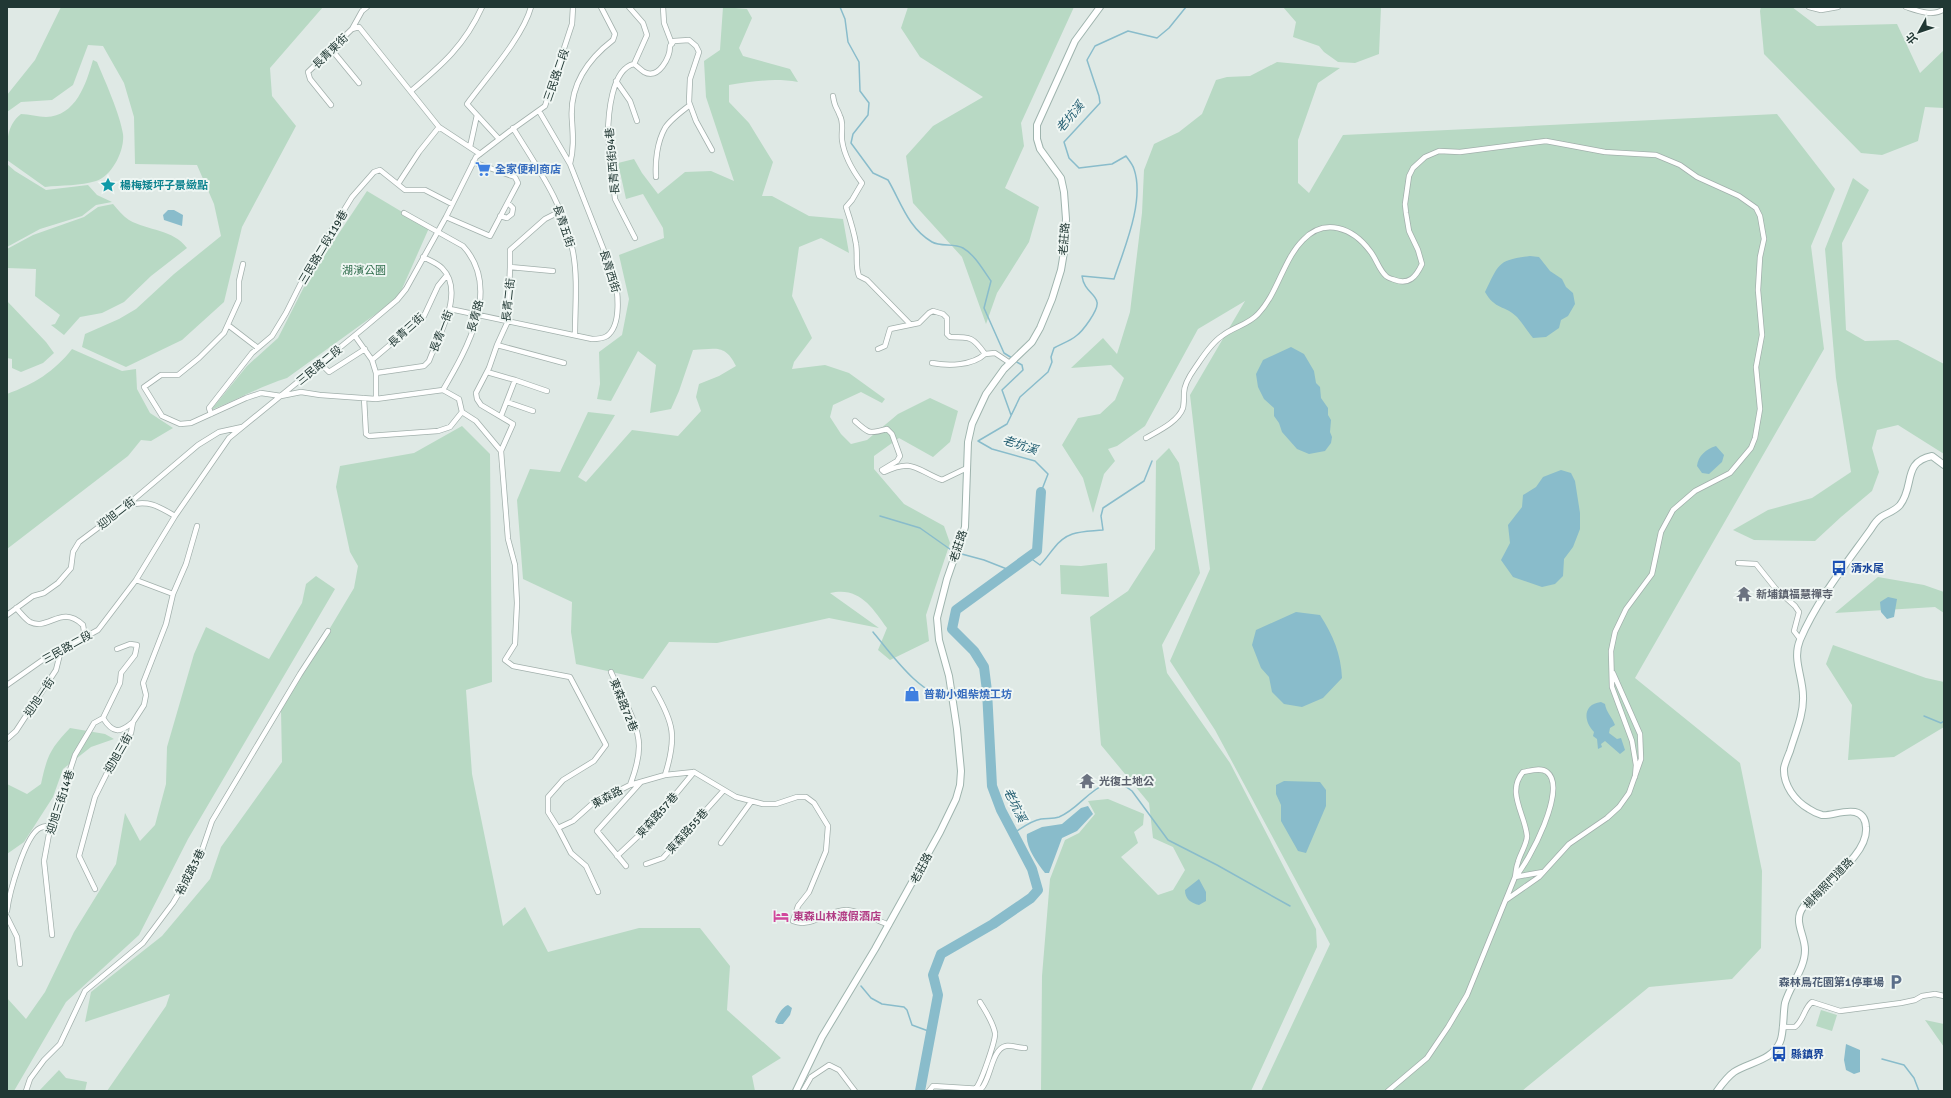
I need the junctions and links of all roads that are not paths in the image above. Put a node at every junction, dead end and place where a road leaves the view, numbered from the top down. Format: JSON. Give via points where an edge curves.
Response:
{"nodes":[{"id":1,"x":367,"y":7,"type":"edge"},
{"id":2,"x":482,"y":7,"type":"edge"},
{"id":3,"x":530,"y":7,"type":"edge"},
{"id":4,"x":573,"y":7,"type":"edge"},
{"id":5,"x":601,"y":7,"type":"edge"},
{"id":6,"x":628,"y":7,"type":"edge"},
{"id":7,"x":663,"y":7,"type":"edge"},
{"id":8,"x":1100,"y":7,"type":"edge"},
{"id":9,"x":1809,"y":7,"type":"edge"},
{"id":10,"x":1838,"y":7,"type":"edge"},
{"id":11,"x":1906,"y":7,"type":"edge"},
{"id":12,"x":1944,"y":8,"type":"edge"},
{"id":13,"x":352,"y":29,"type":"junction"},
{"id":14,"x":672,"y":44,"type":"junction"},
{"id":15,"x":331,"y":50,"type":"junction"},
{"id":16,"x":634,"y":64,"type":"junction"},
{"id":17,"x":616,"y":81,"type":"junction"},
{"id":18,"x":359,"y":83,"type":"dead end"},
{"id":19,"x":411,"y":91,"type":"junction"},
{"id":20,"x":833,"y":96,"type":"dead end"},
{"id":21,"x":331,"y":105,"type":"dead end"},
{"id":22,"x":690,"y":105,"type":"junction"},
{"id":23,"x":538,"y":111,"type":"junction"},
{"id":24,"x":477,"y":115,"type":"junction"},
{"id":25,"x":637,"y":121,"type":"dead end"},
{"id":26,"x":439,"y":127,"type":"junction"},
{"id":27,"x":513,"y":128,"type":"junction"},
{"id":28,"x":499,"y":139,"type":"junction"},
{"id":29,"x":470,"y":147,"type":"junction"},
{"id":30,"x":712,"y":150,"type":"dead end"},
{"id":31,"x":480,"y":154,"type":"junction"},
{"id":32,"x":473,"y":162,"type":"junction"},
{"id":33,"x":570,"y":164,"type":"junction"},
{"id":34,"x":656,"y":177,"type":"dead end"},
{"id":35,"x":398,"y":184,"type":"junction"},
{"id":36,"x":508,"y":203,"type":"junction"},
{"id":37,"x":452,"y":204,"type":"junction"},
{"id":38,"x":561,"y":211,"type":"junction"},
{"id":39,"x":404,"y":213,"type":"dead end"},
{"id":40,"x":500,"y":216,"type":"junction"},
{"id":41,"x":446,"y":217,"type":"junction"},
{"id":42,"x":438,"y":231,"type":"junction"},
{"id":43,"x":635,"y":238,"type":"dead end"},
{"id":44,"x":423,"y":257,"type":"junction"},
{"id":45,"x":243,"y":264,"type":"dead end"},
{"id":46,"x":510,"y":267,"type":"junction"},
{"id":47,"x":553,"y":270,"type":"dead end"},
{"id":48,"x":447,"y":275,"type":"junction"},
{"id":49,"x":450,"y":309,"type":"junction"},
{"id":50,"x":478,"y":314,"type":"junction"},
{"id":51,"x":508,"y":321,"type":"junction"},
{"id":52,"x":228,"y":324,"type":"junction"},
{"id":53,"x":910,"y":324,"type":"junction"},
{"id":54,"x":575,"y":335,"type":"junction"},
{"id":55,"x":355,"y":336,"type":"junction"},
{"id":56,"x":496,"y":345,"type":"junction"},
{"id":57,"x":258,"y":348,"type":"junction"},
{"id":58,"x":365,"y":349,"type":"junction"},
{"id":59,"x":878,"y":349,"type":"dead end"},
{"id":60,"x":985,"y":354,"type":"junction"},
{"id":61,"x":372,"y":360,"type":"junction"},
{"id":62,"x":1013,"y":361,"type":"junction"},
{"id":63,"x":320,"y":363,"type":"junction"},
{"id":64,"x":564,"y":363,"type":"dead end"},
{"id":65,"x":932,"y":363,"type":"dead end"},
{"id":66,"x":487,"y":372,"type":"junction"},
{"id":67,"x":376,"y":373,"type":"junction"},
{"id":68,"x":515,"y":380,"type":"junction"},
{"id":69,"x":443,"y":390,"type":"junction"},
{"id":70,"x":547,"y":391,"type":"dead end"},
{"id":71,"x":281,"y":396,"type":"junction"},
{"id":72,"x":364,"y":398,"type":"junction"},
{"id":73,"x":376,"y":398,"type":"junction"},
{"id":74,"x":507,"y":402,"type":"junction"},
{"id":75,"x":533,"y":411,"type":"dead end"},
{"id":76,"x":462,"y":412,"type":"junction"},
{"id":77,"x":211,"y":414,"type":"junction"},
{"id":78,"x":501,"y":416,"type":"junction"},
{"id":79,"x":855,"y":421,"type":"dead end"},
{"id":80,"x":242,"y":426,"type":"junction"},
{"id":81,"x":1146,"y":438,"type":"dead end"},
{"id":82,"x":501,"y":451,"type":"junction"},
{"id":83,"x":1944,"y":465,"type":"edge"},
{"id":84,"x":967,"y":468,"type":"junction"},
{"id":85,"x":127,"y":505,"type":"junction"},
{"id":86,"x":175,"y":516,"type":"junction"},
{"id":87,"x":196,"y":526,"type":"dead end"},
{"id":88,"x":1738,"y":563,"type":"dead end"},
{"id":89,"x":136,"y":580,"type":"junction"},
{"id":90,"x":173,"y":594,"type":"junction"},
{"id":91,"x":16,"y":608,"type":"junction"},
{"id":92,"x":7,"y":615,"type":"edge"},
{"id":93,"x":328,"y":631,"type":"dead end"},
{"id":94,"x":85,"y":637,"type":"junction"},
{"id":95,"x":1800,"y":639,"type":"junction"},
{"id":96,"x":117,"y":649,"type":"dead end"},
{"id":97,"x":61,"y":650,"type":"junction"},
{"id":98,"x":1611,"y":670,"type":"junction"},
{"id":99,"x":611,"y":672,"type":"dead end"},
{"id":100,"x":7,"y":685,"type":"edge"},
{"id":101,"x":654,"y":689,"type":"dead end"},
{"id":102,"x":103,"y":718,"type":"junction"},
{"id":103,"x":133,"y":722,"type":"junction"},
{"id":104,"x":7,"y":739,"type":"edge"},
{"id":105,"x":694,"y":772,"type":"junction"},
{"id":106,"x":665,"y":775,"type":"junction"},
{"id":107,"x":1635,"y":777,"type":"junction"},
{"id":108,"x":641,"y":782,"type":"junction"},
{"id":109,"x":630,"y":785,"type":"junction"},
{"id":110,"x":724,"y":790,"type":"junction"},
{"id":111,"x":752,"y":802,"type":"junction"},
{"id":112,"x":53,"y":825,"type":"junction"},
{"id":113,"x":558,"y":828,"type":"junction"},
{"id":114,"x":721,"y":842,"type":"dead end"},
{"id":115,"x":617,"y":856,"type":"junction"},
{"id":116,"x":646,"y":864,"type":"dead end"},
{"id":117,"x":626,"y":866,"type":"dead end"},
{"id":118,"x":1543,"y":872,"type":"junction"},
{"id":119,"x":1515,"y":878,"type":"junction"},
{"id":120,"x":95,"y":889,"type":"dead end"},
{"id":121,"x":598,"y":892,"type":"dead end"},
{"id":122,"x":1506,"y":900,"type":"junction"},
{"id":123,"x":7,"y":911,"type":"edge"},
{"id":124,"x":7,"y":917,"type":"edge"},
{"id":125,"x":889,"y":925,"type":"junction"},
{"id":126,"x":52,"y":935,"type":"dead end"},
{"id":127,"x":20,"y":964,"type":"dead end"},
{"id":128,"x":1944,"y":996,"type":"edge"},
{"id":129,"x":980,"y":1002,"type":"dead end"},
{"id":130,"x":1782,"y":1027,"type":"junction"},
{"id":131,"x":1025,"y":1048,"type":"dead end"},
{"id":132,"x":976,"y":1089,"type":"junction"},
{"id":133,"x":26,"y":1091,"type":"edge"},
{"id":134,"x":796,"y":1091,"type":"edge"},
{"id":135,"x":803,"y":1091,"type":"edge"},
{"id":136,"x":855,"y":1091,"type":"edge"},
{"id":137,"x":929,"y":1091,"type":"edge"},
{"id":138,"x":1388,"y":1091,"type":"edge"},
{"id":139,"x":1717,"y":1091,"type":"edge"}],
"edges":[{"from":1,"to":13,"type":"street"},
{"from":2,"to":19,"type":"street","via":[[462,44],[446,62]]},
{"from":3,"to":24,"type":"street","via":[[527,20],[467,104]]},
{"from":4,"to":23,"type":"street","name":"三民路二段","via":[[572,24],[551,92],[545,106]]},
{"from":5,"to":33,"type":"street","via":[[615,34],[613,40],[590,62],[575,86],[572,120],[574,135]]},
{"from":6,"to":16,"type":"street","via":[[643,23],[647,35]]},
{"from":7,"to":14,"type":"street","via":[[664,23]]},
{"from":8,"to":62,"type":"street","name":"老莊路","via":[[1075,41],[1037,125],[1040,149],[1061,178],[1064,192],[1064,252],[1061,270],[1043,320],[1032,342]]},
{"from":9,"to":10,"type":"street","via":[[1821,10]]},
{"from":11,"to":12,"type":"street","via":[[1933,13]]},
{"from":13,"to":15,"type":"street","name":"長青東街"},
{"from":13,"to":19,"type":"street","name":"長青東街","via":[[359,27]]},
{"from":14,"to":16,"type":"street","via":[[662,68],[653,73],[645,73]]},
{"from":14,"to":22,"type":"street","via":[[681,39],[690,40],[699,52],[690,79]]},
{"from":15,"to":18,"type":"street"},
{"from":15,"to":21,"type":"street","name":"長青東街","via":[[308,72],[310,79]]},
{"from":16,"to":17,"type":"street","via":[[627,65]]},
{"from":17,"to":25,"type":"street","via":[[630,101]]},
{"from":17,"to":43,"type":"street","name":"長青西街94巷","via":[[608,126],[612,183],[617,205]]},
{"from":19,"to":26,"type":"street","name":"長青東街"},
{"from":20,"to":53,"type":"street","via":[[834,108],[842,120],[842,141],[846,154],[862,183],[846,207],[856,244],[857,272]]},
{"from":22,"to":30,"type":"street"},
{"from":22,"to":34,"type":"street","via":[[665,127],[655,165]]},
{"from":23,"to":27,"type":"street","name":"三民路二段"},
{"from":23,"to":33,"type":"street","name":"長青西街"},
{"from":24,"to":28,"type":"street"},
{"from":24,"to":29,"type":"street"},
{"from":26,"to":29,"type":"street","name":"長青東街"},
{"from":26,"to":35,"type":"street"},
{"from":27,"to":28,"type":"street","name":"三民路二段"},
{"from":27,"to":38,"type":"street","name":"長青五街"},
{"from":28,"to":31,"type":"street","name":"三民路二段"},
{"from":29,"to":31,"type":"street","name":"長青東街"},
{"from":31,"to":32,"type":"street","name":"三民路二段"},
{"from":32,"to":36,"type":"street","via":[[515,177],[518,183]]},
{"from":32,"to":37,"type":"street","name":"三民路二段"},
{"from":33,"to":54,"type":"street","name":"長青西街","via":[[618,290],[614,327],[608,335],[592,339]]},
{"from":35,"to":37,"type":"street","name":"三民路二段119巷","via":[[405,190],[426,190]]},
{"from":35,"to":57,"type":"street","name":"三民路二段119巷","via":[[380,170],[374,172],[352,197],[308,266],[272,336]]},
{"from":36,"to":40,"type":"street"},
{"from":36,"to":40,"type":"street","via":[[513,208],[512,214],[507,218]]},
{"from":37,"to":41,"type":"street","name":"三民路二段"},
{"from":38,"to":46,"type":"street","via":[[545,218],[510,250]]},
{"from":38,"to":54,"type":"street","name":"長青五街","via":[[573,250]]},
{"from":39,"to":42,"type":"street","name":"長青路"},
{"from":40,"to":41,"type":"street","via":[[490,236]]},
{"from":41,"to":42,"type":"street","name":"三民路二段"},
{"from":42,"to":44,"type":"street","name":"三民路二段"},
{"from":42,"to":50,"type":"street","name":"長青路","via":[[471,254],[477,268],[481,299]]},
{"from":44,"to":48,"type":"street"},
{"from":44,"to":55,"type":"street","name":"三民路二段","via":[[406,289],[397,300]]},
{"from":45,"to":52,"type":"street","via":[[239,280],[239,300]]},
{"from":46,"to":47,"type":"street","name":"長青二街"},
{"from":46,"to":51,"type":"street","name":"長青二街"},
{"from":48,"to":49,"type":"street","name":"長青一街","via":[[451,290]]},
{"from":48,"to":61,"type":"street","name":"長青三街","via":[[438,286],[424,316]]},
{"from":49,"to":50,"type":"street","name":"長青西街"},
{"from":49,"to":67,"type":"street","name":"長青一街","via":[[430,361],[424,366]]},
{"from":50,"to":51,"type":"street","name":"長青西街"},
{"from":50,"to":69,"type":"street","name":"長青路","via":[[461,359]]},
{"from":51,"to":54,"type":"street","name":"長青西街"},
{"from":51,"to":56,"type":"street","name":"長青二街"},
{"from":52,"to":57,"type":"street"},
{"from":52,"to":77,"type":"street","via":[[213,345],[178,375],[161,375],[144,387],[162,416],[171,421],[180,424],[191,423]]},
{"from":53,"to":59,"type":"street","via":[[890,329],[885,346]]},
{"from":53,"to":60,"type":"street","via":[[918,323],[933,311],[943,314],[948,318],[947,334],[950,337],[969,337],[976,341]]},
{"from":55,"to":58,"type":"street"},
{"from":55,"to":63,"type":"street","name":"三民路二段"},
{"from":56,"to":64,"type":"street"},
{"from":56,"to":66,"type":"street","name":"長青二街"},
{"from":57,"to":77,"type":"street","name":"三民路二段119巷","via":[[210,408]]},
{"from":58,"to":61,"type":"street"},
{"from":58,"to":63,"type":"street","via":[[329,372]]},
{"from":60,"to":62,"type":"street","via":[[995,353]]},
{"from":60,"to":65,"type":"street","via":[[975,361],[953,365]]},
{"from":61,"to":67,"type":"street"},
{"from":62,"to":84,"type":"street","name":"老莊路","via":[[986,394],[975,416],[968,442]]},
{"from":63,"to":71,"type":"street","name":"三民路二段"},
{"from":66,"to":68,"type":"street"},
{"from":66,"to":78,"type":"street","name":"長青二街","via":[[476,393],[477,399],[481,405]]},
{"from":67,"to":73,"type":"street"},
{"from":68,"to":70,"type":"street"},
{"from":68,"to":74,"type":"street"},
{"from":69,"to":73,"type":"street"},
{"from":69,"to":76,"type":"street","via":[[459,399]]},
{"from":71,"to":72,"type":"street","via":[[301,392],[320,396]]},
{"from":71,"to":77,"type":"street","via":[[261,394]]},
{"from":71,"to":80,"type":"street","name":"三民路二段"},
{"from":72,"to":73,"type":"street"},
{"from":72,"to":76,"type":"street","via":[[366,434],[369,436],[438,431],[450,427]]},
{"from":74,"to":75,"type":"street"},
{"from":74,"to":78,"type":"street"},
{"from":76,"to":82,"type":"street","via":[[476,422]]},
{"from":78,"to":82,"type":"street","via":[[513,424]]},
{"from":79,"to":84,"type":"street","via":[[872,434],[887,429],[892,434],[900,456],[897,461],[882,470],[884,472],[905,465],[924,470],[942,480]]},
{"from":80,"to":85,"type":"street","name":"迎旭二街","via":[[219,432],[198,445]]},
{"from":80,"to":86,"type":"street","name":"三民路二段","via":[[229,438]]},
{"from":81,"to":98,"type":"street","via":[[1179,415],[1183,408],[1186,382],[1193,370],[1221,336],[1249,322],[1266,305],[1298,245],[1310,233],[1336,226],[1348,232],[1370,250],[1387,277],[1401,282],[1410,281],[1417,274],[1422,264],[1409,231],[1405,204],[1409,176],[1413,168],[1425,157],[1439,151],[1468,151],[1546,141],[1605,152],[1656,155],[1680,165],[1697,177],[1739,196],[1756,208],[1760,216],[1764,239],[1758,290],[1762,335],[1756,367],[1759,418],[1751,448],[1730,474],[1694,491],[1673,510],[1661,532],[1652,574],[1626,608],[1615,632]]},
{"from":82,"to":113,"type":"street","via":[[508,539],[515,565],[517,609],[515,644],[505,660],[513,666],[570,677],[606,744],[594,761],[564,780],[548,797],[548,812]]},
{"from":83,"to":95,"type":"street","name":"楊梅照門道路","via":[[1932,456],[1919,460],[1913,467],[1900,505],[1881,517],[1871,529],[1812,615]]},
{"from":84,"to":125,"type":"street","name":"老莊路","via":[[965,527],[937,618],[939,640],[951,693],[961,771],[956,799]]},
{"from":85,"to":86,"type":"street","via":[[142,502],[154,504]]},
{"from":85,"to":91,"type":"street","name":"迎旭二街","via":[[79,542],[71,568],[58,583]]},
{"from":86,"to":89,"type":"street","name":"三民路二段"},
{"from":87,"to":90,"type":"street","name":"迎旭三街","via":[[186,564]]},
{"from":88,"to":95,"type":"street","via":[[1756,564],[1776,589],[1795,606],[1799,612],[1794,631]]},
{"from":89,"to":90,"type":"street"},
{"from":89,"to":94,"type":"street","name":"三民路二段","via":[[98,630]]},
{"from":90,"to":103,"type":"street","name":"迎旭三街","via":[[166,624],[143,683],[146,695],[144,705]]},
{"from":91,"to":92,"type":"street","name":"迎旭二街"},
{"from":91,"to":94,"type":"street","via":[[29,622],[40,624],[61,616],[70,616],[83,625]]},
{"from":93,"to":133,"type":"street","name":"裕成路3巷","via":[[212,821],[199,859],[173,903],[143,943],[85,991],[60,1044],[44,1060],[30,1080]]},
{"from":94,"to":97,"type":"street","name":"三民路二段"},
{"from":95,"to":130,"type":"street","name":"楊梅照門道路","via":[[1796,652],[1803,706],[1784,768],[1786,784],[1796,800],[1808,808],[1822,815],[1845,810],[1854,812],[1861,816],[1867,829],[1866,836],[1848,864],[1804,905],[1799,915],[1798,923],[1805,948],[1804,958],[1790,989]]},
{"from":96,"to":102,"type":"street","via":[[130,644],[137,645],[135,655],[121,673],[120,683]]},
{"from":97,"to":100,"type":"street","name":"三民路二段"},
{"from":97,"to":104,"type":"street","name":"迎旭一街","via":[[56,670],[16,731]]},
{"from":98,"to":107,"type":"street","via":[[1612,687],[1632,741]]},
{"from":98,"to":107,"type":"street","via":[[1640,734],[1641,759]]},
{"from":99,"to":109,"type":"street","name":"東森路72巷","via":[[633,722],[639,744],[637,764]]},
{"from":101,"to":106,"type":"street","via":[[668,713],[672,734],[672,753]]},
{"from":102,"to":103,"type":"street","via":[[108,727],[117,731]]},
{"from":102,"to":112,"type":"street","name":"迎旭三街14巷","via":[[94,723],[75,755]]},
{"from":103,"to":120,"type":"street","name":"迎旭三街","via":[[131,734],[116,755],[95,798],[79,856]]},
{"from":105,"to":106,"type":"street","name":"東森路"},
{"from":105,"to":110,"type":"street"},
{"from":105,"to":115,"type":"street","name":"東森路57巷","via":[[651,824]]},
{"from":106,"to":108,"type":"street","name":"東森路"},
{"from":107,"to":118,"type":"street","via":[[1620,807],[1569,844]]},
{"from":108,"to":109,"type":"street","name":"東森路"},
{"from":108,"to":115,"type":"street","via":[[597,831]]},
{"from":109,"to":113,"type":"street","name":"東森路","via":[[592,804],[573,820]]},
{"from":110,"to":111,"type":"street"},
{"from":110,"to":116,"type":"street","name":"東森路55巷","via":[[663,858]]},
{"from":111,"to":114,"type":"street"},
{"from":111,"to":125,"type":"street","via":[[776,804],[797,797],[806,797],[814,803],[828,826],[826,851],[810,892],[798,906],[793,921],[799,924],[809,922],[846,910]]},
{"from":112,"to":123,"type":"street","via":[[39,828],[30,838],[11,888]]},
{"from":112,"to":126,"type":"street","name":"迎旭三街14巷","via":[[44,861]]},
{"from":113,"to":121,"type":"street","via":[[572,853],[586,866]]},
{"from":115,"to":117,"type":"street"},
{"from":118,"to":119,"type":"street"},
{"from":118,"to":122,"type":"street"},
{"from":119,"to":119,"type":"street","via":[[1545,822],[1552,802],[1553,782],[1547,772],[1540,769],[1523,772],[1515,789],[1527,838],[1517,864]]},
{"from":119,"to":122,"type":"street"},
{"from":122,"to":138,"type":"street","via":[[1467,995],[1448,1027],[1427,1058]]},
{"from":124,"to":127,"type":"street","via":[[17,936]]},
{"from":125,"to":134,"type":"street","name":"老莊路","via":[[822,1037]]},
{"from":128,"to":130,"type":"street","via":[[1935,994],[1901,1003],[1840,1011],[1812,1002],[1808,1005],[1801,1023],[1795,1027]]},
{"from":129,"to":132,"type":"street","via":[[992,1024],[995,1041]]},
{"from":130,"to":139,"type":"street","name":"楊梅照門道路","via":[[1781,1042],[1772,1054],[1733,1073]]},
{"from":131,"to":132,"type":"street","via":[[1004,1047],[992,1062],[984,1087]]},
{"from":132,"to":137,"type":"street","via":[[933,1086]]},
{"from":135,"to":136,"type":"street","via":[[811,1077],[829,1065],[839,1070]]}]}
